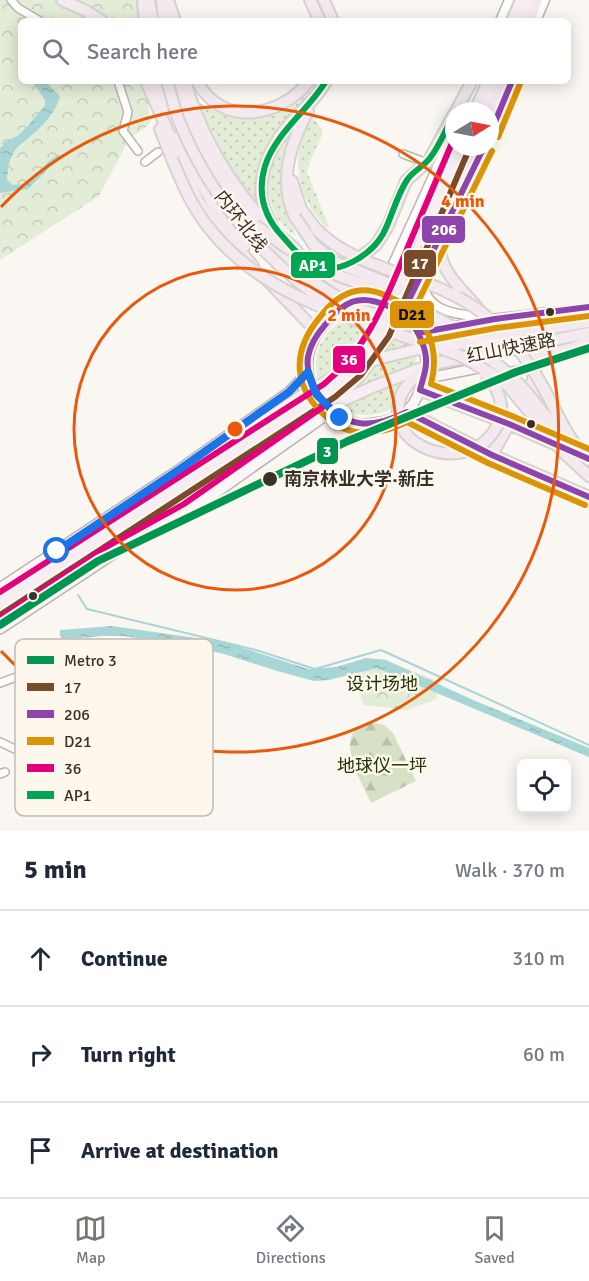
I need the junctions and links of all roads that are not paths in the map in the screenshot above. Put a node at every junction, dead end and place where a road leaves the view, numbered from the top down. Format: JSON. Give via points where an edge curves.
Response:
{"nodes":[{"id":1,"x":11,"y":0,"type":"edge"},
{"id":2,"x":62,"y":0,"type":"edge"},
{"id":3,"x":143,"y":0,"type":"edge"},
{"id":4,"x":166,"y":0,"type":"edge"},
{"id":5,"x":310,"y":0,"type":"edge"},
{"id":6,"x":324,"y":0,"type":"edge"},
{"id":7,"x":509,"y":0,"type":"edge"},
{"id":8,"x":521,"y":0,"type":"edge"},
{"id":9,"x":530,"y":0,"type":"edge"},
{"id":10,"x":537,"y":0,"type":"edge"},
{"id":11,"x":544,"y":0,"type":"edge"},
{"id":12,"x":35,"y":18,"type":"edge"},
{"id":13,"x":98,"y":18,"type":"edge"},
{"id":14,"x":145,"y":18,"type":"edge"},
{"id":15,"x":164,"y":18,"type":"edge"},
{"id":16,"x":172,"y":18,"type":"edge"},
{"id":17,"x":319,"y":18,"type":"edge"},
{"id":18,"x":332,"y":18,"type":"edge"},
{"id":19,"x":501,"y":18,"type":"edge"},
{"id":20,"x":513,"y":18,"type":"edge"},
{"id":21,"x":523,"y":18,"type":"edge"},
{"id":22,"x":530,"y":18,"type":"edge"},
{"id":23,"x":537,"y":18,"type":"edge"},
{"id":24,"x":119,"y":84,"type":"edge"},
{"id":25,"x":151,"y":84,"type":"edge"},
{"id":26,"x":168,"y":84,"type":"edge"},
{"id":27,"x":178,"y":84,"type":"edge"},
{"id":28,"x":186,"y":84,"type":"edge"},
{"id":29,"x":199,"y":84,"type":"edge"},
{"id":30,"x":306,"y":84,"type":"edge"},
{"id":31,"x":324,"y":84,"type":"edge"},
{"id":32,"x":471,"y":84,"type":"edge"},
{"id":33,"x":472,"y":84,"type":"edge"},
{"id":34,"x":487,"y":84,"type":"edge"},
{"id":35,"x":496,"y":84,"type":"edge"},
{"id":36,"x":503,"y":84,"type":"edge"},
{"id":37,"x":511,"y":84,"type":"edge"},
{"id":38,"x":313,"y":100,"type":"junction"},
{"id":39,"x":461,"y":102,"type":"edge"},
{"id":40,"x":465,"y":102,"type":"edge"},
{"id":41,"x":479,"y":102,"type":"edge"},
{"id":42,"x":488,"y":102,"type":"edge"},
{"id":43,"x":495,"y":102,"type":"edge"},
{"id":44,"x":499,"y":112,"type":"edge"},
{"id":45,"x":445,"y":130,"type":"edge"},
{"id":46,"x":445,"y":150,"type":"edge"},
{"id":47,"x":138,"y":151,"type":"dead end"},
{"id":48,"x":158,"y":152,"type":"dead end"},
{"id":49,"x":403,"y":154,"type":"dead end"},
{"id":50,"x":456,"y":156,"type":"edge"},
{"id":51,"x":468,"y":156,"type":"edge"},
{"id":52,"x":468,"y":156,"type":"edge"},
{"id":53,"x":479,"y":156,"type":"edge"},
{"id":54,"x":422,"y":160,"type":"dead end"},
{"id":55,"x":145,"y":162,"type":"dead end"},
{"id":56,"x":298,"y":213,"type":"junction"},
{"id":57,"x":255,"y":225,"type":"junction"},
{"id":58,"x":277,"y":232,"type":"junction"},
{"id":59,"x":311,"y":264,"type":"junction"},
{"id":60,"x":427,"y":265,"type":"junction"},
{"id":61,"x":405,"y":290,"type":"junction"},
{"id":62,"x":359,"y":299,"type":"junction"},
{"id":63,"x":376,"y":301,"type":"junction"},
{"id":64,"x":589,"y":307,"type":"edge"},
{"id":65,"x":403,"y":312,"type":"junction"},
{"id":66,"x":589,"y":312,"type":"edge"},
{"id":67,"x":483,"y":313,"type":"junction"},
{"id":68,"x":541,"y":314,"type":"junction"},
{"id":69,"x":495,"y":319,"type":"junction"},
{"id":70,"x":362,"y":322,"type":"junction"},
{"id":71,"x":589,"y":322,"type":"edge"},
{"id":72,"x":552,"y":328,"type":"junction"},
{"id":73,"x":317,"y":332,"type":"junction"},
{"id":74,"x":418,"y":333,"type":"junction"},
{"id":75,"x":589,"y":333,"type":"edge"},
{"id":76,"x":589,"y":342,"type":"edge"},
{"id":77,"x":589,"y":346,"type":"edge"},
{"id":78,"x":570,"y":349,"type":"junction"},
{"id":79,"x":539,"y":356,"type":"junction"},
{"id":80,"x":433,"y":364,"type":"junction"},
{"id":81,"x":477,"y":365,"type":"junction"},
{"id":82,"x":308,"y":372,"type":"junction"},
{"id":83,"x":421,"y":385,"type":"junction"},
{"id":84,"x":332,"y":411,"type":"junction"},
{"id":85,"x":407,"y":412,"type":"junction"},
{"id":86,"x":509,"y":424,"type":"junction"},
{"id":87,"x":574,"y":450,"type":"junction"},
{"id":88,"x":492,"y":455,"type":"junction"},
{"id":89,"x":589,"y":460,"type":"edge"},
{"id":90,"x":589,"y":476,"type":"edge"},
{"id":91,"x":589,"y":497,"type":"edge"},
{"id":92,"x":114,"y":519,"type":"joint"},
{"id":93,"x":100,"y":522,"type":"junction"},
{"id":94,"x":127,"y":539,"type":"joint"},
{"id":95,"x":115,"y":553,"type":"junction"},
{"id":96,"x":0,"y":588,"type":"edge"},
{"id":97,"x":0,"y":603,"type":"edge"},
{"id":98,"x":0,"y":615,"type":"edge"},
{"id":99,"x":0,"y":629,"type":"edge"},
{"id":100,"x":15,"y":678,"type":"edge"},
{"id":101,"x":0,"y":683,"type":"edge"},
{"id":102,"x":0,"y":742,"type":"edge"},
{"id":103,"x":15,"y":749,"type":"edge"}],
"edges":[{"from":1,"to":12,"type":"street"},
{"from":2,"to":13,"type":"highway"},
{"from":3,"to":14,"type":"highway"},
{"from":4,"to":15,"type":"highway"},
{"from":4,"to":16,"type":"highway"},
{"from":5,"to":17,"type":"highway"},
{"from":6,"to":18,"type":"highway"},
{"from":7,"to":19,"type":"street"},
{"from":8,"to":20,"type":"main road"},
{"from":9,"to":21,"type":"main road"},
{"from":10,"to":22,"type":"highway"},
{"from":11,"to":23,"type":"street"},
{"from":24,"to":47,"type":"street","via":[[128,112],[123,131]]},
{"from":25,"to":70,"type":"highway","bridge":true,"via":[[158,122],[172,159],[208,227],[262,277]]},
{"from":25,"to":73,"type":"highway","via":[[220,216],[278,293]]},
{"from":26,"to":70,"type":"highway","name":"内环北线","bridge":true,"via":[[179,121],[226,206],[293,279]]},
{"from":27,"to":57,"type":"highway","name":"内环北线","via":[[206,153]]},
{"from":28,"to":58,"type":"highway","via":[[206,136],[222,163],[260,217]]},
{"from":29,"to":30,"type":"highway","via":[[216,104],[248,113],[266,112],[281,105]]},
{"from":31,"to":38,"type":"highway"},
{"from":32,"to":39,"type":"highway"},
{"from":33,"to":40,"type":"street"},
{"from":34,"to":41,"type":"main road"},
{"from":35,"to":42,"type":"main road"},
{"from":36,"to":43,"type":"highway"},
{"from":37,"to":44,"type":"street"},
{"from":38,"to":56,"type":"highway","via":[[294,138],[286,176],[287,190]]},
{"from":38,"to":58,"type":"highway","via":[[273,147],[264,168],[263,208]]},
{"from":45,"to":59,"type":"highway","via":[[429,160],[406,181],[376,245],[360,257],[330,268]]},
{"from":46,"to":63,"type":"street"},
{"from":48,"to":55,"type":"street"},
{"from":49,"to":54,"type":"street"},
{"from":50,"to":97,"type":"main road","bridge":true,"via":[[386,322],[346,377]]},
{"from":51,"to":67,"type":"highway","bridge":true,"via":[[446,207],[439,245],[441,261],[449,276]]},
{"from":52,"to":98,"type":"main road","bridge":true,"via":[[389,336],[354,381]]},
{"from":53,"to":60,"type":"street"},
{"from":56,"to":61,"type":"highway","bridge":true,"via":[[314,244],[335,262]]},
{"from":56,"to":67,"type":"highway","bridge":true,"via":[[344,252],[435,286]]},
{"from":57,"to":59,"type":"highway","bridge":true},
{"from":57,"to":87,"type":"highway","bridge":true,"via":[[303,273],[346,302],[451,338],[492,361],[528,394]]},
{"from":58,"to":59,"type":"highway"},
{"from":59,"to":61,"type":"highway","bridge":true,"via":[[364,284],[390,291]]},
{"from":59,"to":62,"type":"highway"},
{"from":60,"to":65,"type":"street"},
{"from":60,"to":69,"type":"street","via":[[424,290],[438,307],[447,312]]},
{"from":61,"to":72,"type":"highway","name":"红山快速路","bridge":true,"via":[[438,320],[468,331],[488,334]]},
{"from":62,"to":63,"type":"main road"},
{"from":62,"to":73,"type":"main road","via":[[343,306]]},
{"from":63,"to":65,"type":"main road"},
{"from":64,"to":68,"type":"main road"},
{"from":65,"to":74,"type":"main road"},
{"from":66,"to":68,"type":"highway"},
{"from":67,"to":87,"type":"highway","bridge":true,"via":[[522,355],[542,385]]},
{"from":68,"to":69,"type":"main road"},
{"from":69,"to":74,"type":"main road"},
{"from":70,"to":81,"type":"highway","bridge":true,"via":[[459,355]]},
{"from":71,"to":72,"type":"highway","name":"红山快速路"},
{"from":72,"to":92,"type":"main road","bridge":true,"via":[[423,348],[344,371]]},
{"from":73,"to":82,"type":"main road","via":[[311,344]]},
{"from":74,"to":83,"type":"main road","via":[[426,359]]},
{"from":75,"to":80,"type":"highway","name":"红山快速路","bridge":true},
{"from":76,"to":78,"type":"highway"},
{"from":77,"to":78,"type":"main road"},
{"from":78,"to":79,"type":"highway"},
{"from":79,"to":83,"type":"main road"},
{"from":79,"to":87,"type":"highway","via":[[532,383],[537,404]]},
{"from":80,"to":81,"type":"highway","bridge":true,"via":[[408,385],[401,398],[399,421],[418,446],[454,453],[472,450],[487,440],[501,414],[495,387]]},
{"from":80,"to":94,"type":"main road","bridge":true,"via":[[375,386],[301,422]]},
{"from":81,"to":90,"type":"highway","bridge":true,"via":[[508,386],[548,436]]},
{"from":82,"to":84,"type":"main road","via":[[316,394]]},
{"from":82,"to":93,"type":"main road","via":[[289,392]]},
{"from":83,"to":85,"type":"main road"},
{"from":83,"to":86,"type":"highway"},
{"from":84,"to":85,"type":"main road","via":[[351,423],[366,424],[390,421]]},
{"from":84,"to":95,"type":"main road","via":[[189,512]]},
{"from":85,"to":88,"type":"highway"},
{"from":86,"to":87,"type":"highway"},
{"from":86,"to":88,"type":"highway"},
{"from":87,"to":89,"type":"highway","bridge":true},
{"from":88,"to":91,"type":"highway"},
{"from":92,"to":93,"type":"main road"},
{"from":93,"to":96,"type":"main road"},
{"from":94,"to":95,"type":"main road"},
{"from":95,"to":99,"type":"main road"},
{"from":100,"to":101,"type":"street"},
{"from":102,"to":103,"type":"street"}]}
